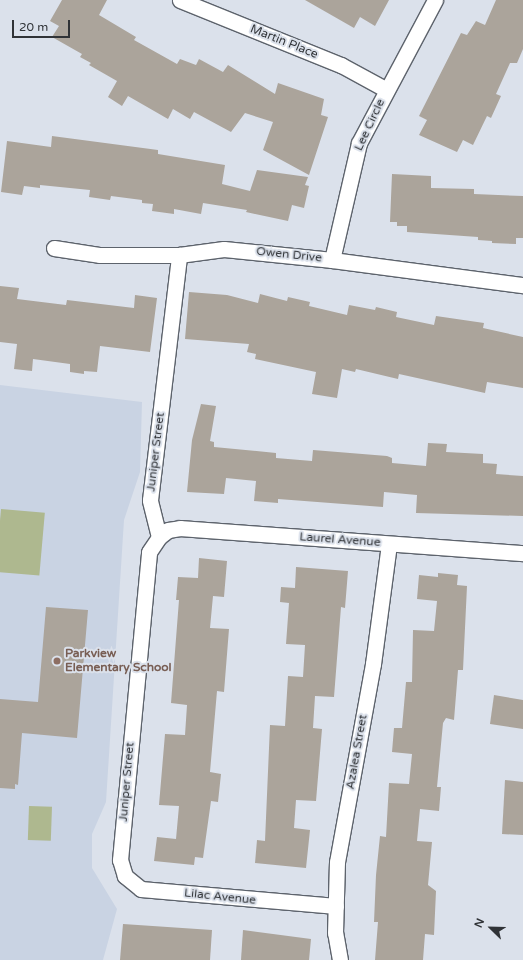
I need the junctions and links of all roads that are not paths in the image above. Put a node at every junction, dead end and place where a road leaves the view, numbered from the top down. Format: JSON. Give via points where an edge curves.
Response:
{"nodes":[{"id":1,"x":180,"y":0,"type":"edge"},
{"id":2,"x":434,"y":0,"type":"edge"},
{"id":3,"x":386,"y":90,"type":"junction"},
{"id":4,"x":54,"y":248,"type":"dead end"},
{"id":5,"x":179,"y":255,"type":"junction"},
{"id":6,"x":332,"y":260,"type":"junction"},
{"id":7,"x":523,"y":285,"type":"edge"},
{"id":8,"x":159,"y":537,"type":"junction"},
{"id":9,"x":389,"y":544,"type":"junction"},
{"id":10,"x":523,"y":553,"type":"edge"},
{"id":11,"x":120,"y":860,"type":"joint"},
{"id":12,"x":336,"y":906,"type":"junction"},
{"id":13,"x":340,"y":960,"type":"edge"}],
"edges":[{"from":1,"to":3,"type":"street","name":"Martin Place","via":[[341,65]]},
{"from":2,"to":3,"type":"street","name":"Lee Circle"},
{"from":3,"to":6,"type":"street","name":"Lee Circle","via":[[359,143]]},
{"from":4,"to":5,"type":"street","name":"Owen Drive","via":[[100,255]]},
{"from":5,"to":6,"type":"street","name":"Owen Drive","via":[[224,249]]},
{"from":5,"to":8,"type":"street","name":"Juniper Street","via":[[150,500]]},
{"from":6,"to":7,"type":"street","name":"Owen Drive"},
{"from":8,"to":9,"type":"street","name":"Laurel Avenue","via":[[168,530],[180,528]]},
{"from":8,"to":11,"type":"street","name":"Juniper Street","via":[[149,552],[146,569]]},
{"from":9,"to":10,"type":"street","name":"Laurel Avenue"},
{"from":9,"to":12,"type":"street","name":"Azalea Street","via":[[373,664],[337,862]]},
{"from":11,"to":12,"type":"street","name":"Lilac Avenue","via":[[125,876],[141,889]]},
{"from":12,"to":13,"type":"street","name":"Azalea Street","via":[[335,932]]}]}
